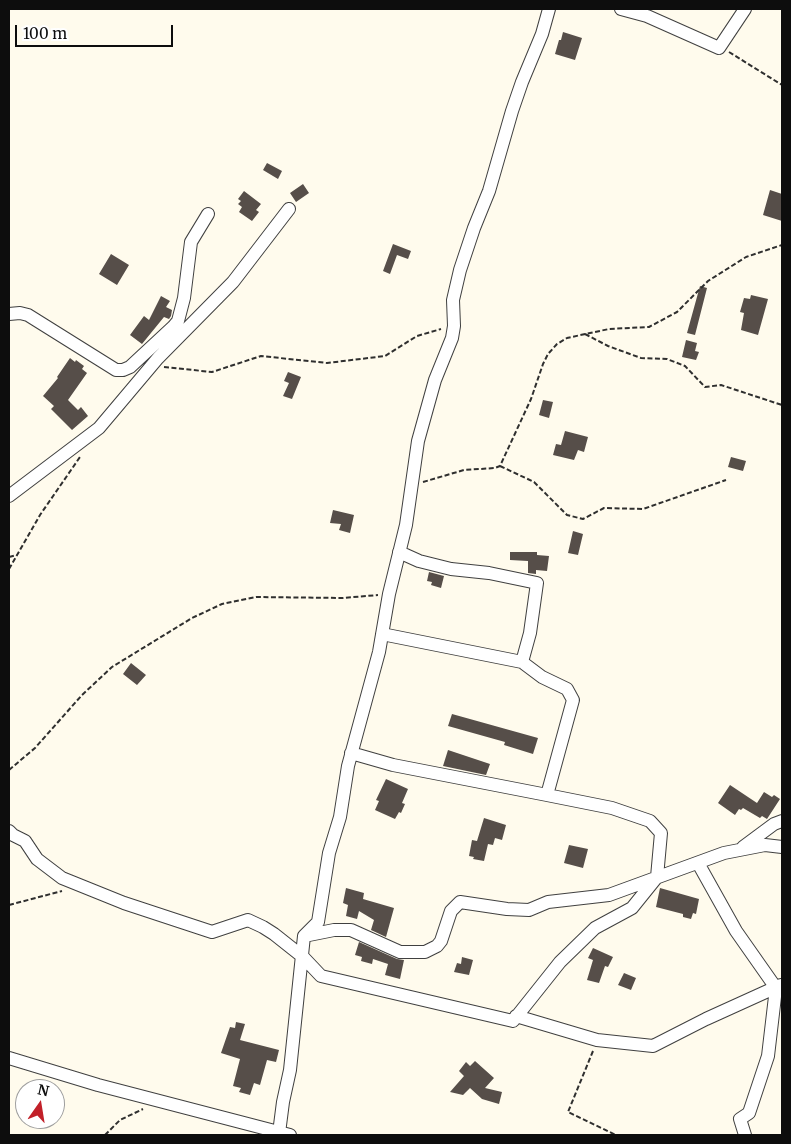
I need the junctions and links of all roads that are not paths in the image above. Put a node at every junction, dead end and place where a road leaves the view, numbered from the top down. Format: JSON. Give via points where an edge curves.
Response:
{"nodes":[{"id":1,"x":549,"y":9,"type":"edge"},
{"id":2,"x":621,"y":9,"type":"edge"},
{"id":3,"x":745,"y":9,"type":"edge"},
{"id":4,"x":289,"y":209,"type":"dead end"},
{"id":5,"x":208,"y":214,"type":"dead end"},
{"id":6,"x":9,"y":314,"type":"edge"},
{"id":7,"x":9,"y":496,"type":"edge"},
{"id":8,"x":399,"y":552,"type":"junction"},
{"id":9,"x":382,"y":634,"type":"junction"},
{"id":10,"x":522,"y":662,"type":"junction"},
{"id":11,"x":352,"y":753,"type":"junction"},
{"id":12,"x":547,"y":795,"type":"junction"},
{"id":13,"x":782,"y":821,"type":"edge"},
{"id":14,"x":9,"y":830,"type":"edge"},
{"id":15,"x":782,"y":847,"type":"edge"},
{"id":16,"x":739,"y":850,"type":"junction"},
{"id":17,"x":698,"y":863,"type":"junction"},
{"id":18,"x":657,"y":877,"type":"junction"},
{"id":19,"x":304,"y":936,"type":"junction"},
{"id":20,"x":302,"y":957,"type":"junction"},
{"id":21,"x":779,"y":986,"type":"edge"},
{"id":22,"x":516,"y":1016,"type":"junction"},
{"id":23,"x":9,"y":1058,"type":"edge"},
{"id":24,"x":279,"y":1135,"type":"edge"},
{"id":25,"x":745,"y":1135,"type":"edge"}],
"edges":[{"from":1,"to":8,"type":"street","via":[[460,270],[452,338],[435,380],[418,442]]},
{"from":2,"to":3,"type":"street","via":[[646,16],[718,48]]},
{"from":4,"to":7,"type":"street","via":[[233,282],[152,366],[99,428]]},
{"from":5,"to":6,"type":"street","via":[[190,242],[178,321],[130,367],[116,370],[28,315]]},
{"from":8,"to":9,"type":"street"},
{"from":8,"to":10,"type":"street","via":[[451,569],[537,583]]},
{"from":9,"to":10,"type":"street"},
{"from":9,"to":11,"type":"street"},
{"from":10,"to":12,"type":"street","via":[[542,677],[567,689],[574,700]]},
{"from":11,"to":12,"type":"street","via":[[394,766]]},
{"from":11,"to":19,"type":"street","via":[[318,922]]},
{"from":12,"to":18,"type":"street","via":[[612,808],[650,821],[661,833]]},
{"from":13,"to":16,"type":"street"},
{"from":14,"to":20,"type":"street","via":[[13,836],[25,841],[37,859],[62,878],[124,903],[212,932],[248,920],[274,934]]},
{"from":15,"to":16,"type":"street","via":[[765,845]]},
{"from":16,"to":17,"type":"street"},
{"from":17,"to":18,"type":"street"},
{"from":17,"to":21,"type":"street","via":[[736,931]]},
{"from":18,"to":19,"type":"street","via":[[609,895],[548,902],[529,910],[460,902],[451,910],[438,946],[425,952],[400,952],[351,930]]},
{"from":18,"to":22,"type":"street","via":[[632,908],[595,928],[560,962]]},
{"from":19,"to":20,"type":"street"},
{"from":20,"to":22,"type":"street","via":[[322,976],[513,1021]]},
{"from":20,"to":24,"type":"street","via":[[290,1070]]},
{"from":21,"to":22,"type":"street","via":[[653,1046],[597,1040]]},
{"from":21,"to":25,"type":"street","via":[[768,1056],[749,1113],[740,1119]]},
{"from":23,"to":24,"type":"street"}]}
